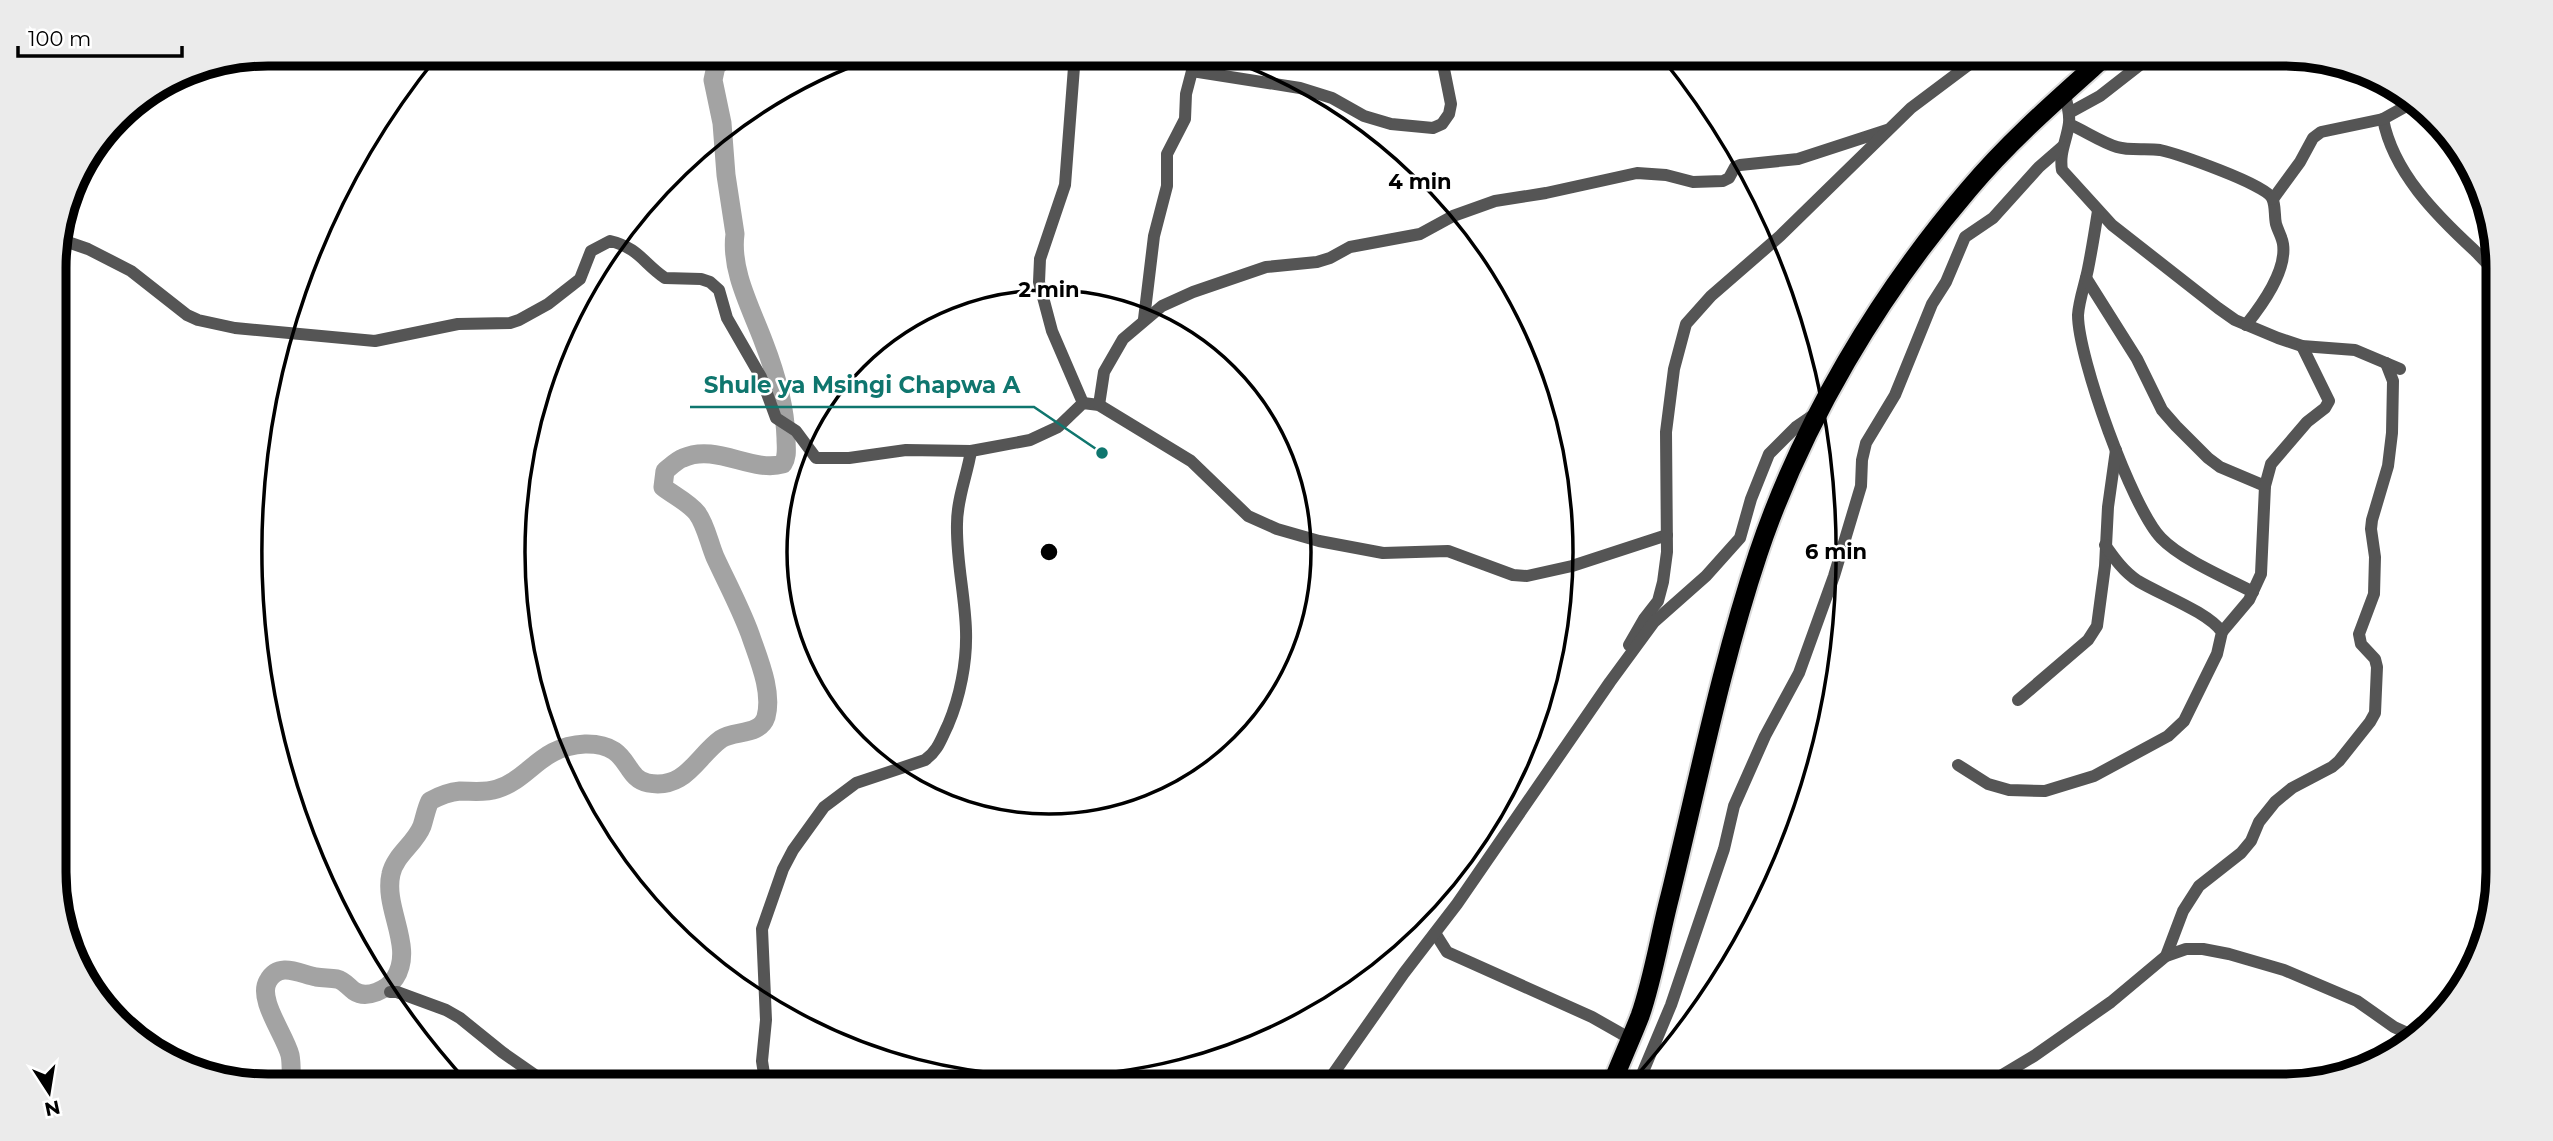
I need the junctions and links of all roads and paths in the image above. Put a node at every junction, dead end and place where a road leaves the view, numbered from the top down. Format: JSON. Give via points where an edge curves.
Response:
{"nodes":[{"id":1,"x":1074,"y":66,"type":"edge"},
{"id":2,"x":1191,"y":66,"type":"edge"},
{"id":3,"x":1443,"y":66,"type":"edge"},
{"id":4,"x":1967,"y":66,"type":"edge"},
{"id":5,"x":2094,"y":66,"type":"edge"},
{"id":6,"x":2138,"y":66,"type":"edge"},
{"id":7,"x":1192,"y":71,"type":"junction"},
{"id":8,"x":2064,"y":93,"type":"junction"},
{"id":9,"x":2406,"y":106,"type":"edge"},
{"id":10,"x":2069,"y":118,"type":"junction"},
{"id":11,"x":2383,"y":119,"type":"junction"},
{"id":12,"x":1887,"y":130,"type":"junction"},
{"id":13,"x":2062,"y":147,"type":"junction"},
{"id":14,"x":2273,"y":199,"type":"junction"},
{"id":15,"x":2098,"y":211,"type":"junction"},
{"id":16,"x":68,"y":242,"type":"edge"},
{"id":17,"x":2486,"y":262,"type":"edge"},
{"id":18,"x":2086,"y":278,"type":"junction"},
{"id":19,"x":1144,"y":319,"type":"junction"},
{"id":20,"x":2246,"y":325,"type":"junction"},
{"id":21,"x":2302,"y":346,"type":"junction"},
{"id":22,"x":2386,"y":363,"type":"junction"},
{"id":23,"x":2400,"y":369,"type":"dead end"},
{"id":24,"x":1083,"y":403,"type":"junction"},
{"id":25,"x":1100,"y":405,"type":"junction"},
{"id":26,"x":1822,"y":410,"type":"junction"},
{"id":27,"x":2117,"y":448,"type":"junction"},
{"id":28,"x":971,"y":451,"type":"junction"},
{"id":29,"x":2265,"y":486,"type":"junction"},
{"id":30,"x":1667,"y":535,"type":"junction"},
{"id":31,"x":2105,"y":545,"type":"junction"},
{"id":32,"x":2253,"y":592,"type":"junction"},
{"id":33,"x":2222,"y":632,"type":"junction"},
{"id":34,"x":1614,"y":676,"type":"junction"},
{"id":35,"x":2018,"y":700,"type":"dead end"},
{"id":36,"x":1958,"y":765,"type":"dead end"},
{"id":37,"x":1435,"y":933,"type":"junction"},
{"id":38,"x":2166,"y":956,"type":"junction"},
{"id":39,"x":390,"y":992,"type":"dead end"},
{"id":40,"x":2408,"y":1033,"type":"edge"},
{"id":41,"x":1629,"y":1038,"type":"junction"},
{"id":42,"x":533,"y":1074,"type":"edge"},
{"id":43,"x":764,"y":1074,"type":"edge"},
{"id":44,"x":1333,"y":1074,"type":"edge"},
{"id":45,"x":1616,"y":1074,"type":"edge"},
{"id":46,"x":1642,"y":1074,"type":"edge"},
{"id":47,"x":2004,"y":1074,"type":"edge"}],
"edges":[{"from":1,"to":24,"type":"street","via":[[1065,185],[1040,259],[1039,282],[1052,331]]},
{"from":2,"to":7,"type":"street"},
{"from":3,"to":7,"type":"street","via":[[1451,104],[1442,124],[1433,128],[1364,116],[1332,98],[1300,88]]},
{"from":4,"to":12,"type":"street"},
{"from":5,"to":8,"type":"highway"},
{"from":6,"to":10,"type":"street"},
{"from":7,"to":19,"type":"street","via":[[1185,119],[1167,154],[1167,186],[1154,236]]},
{"from":8,"to":10,"type":"street"},
{"from":8,"to":26,"type":"highway","via":[[1969,188],[1914,259],[1854,349]]},
{"from":9,"to":11,"type":"street"},
{"from":10,"to":13,"type":"street"},
{"from":10,"to":14,"type":"street","via":[[2120,148],[2156,149],[2195,160],[2260,188]]},
{"from":11,"to":14,"type":"street","via":[[2329,129],[2313,138]]},
{"from":11,"to":17,"type":"street","via":[[2389,144],[2416,187]]},
{"from":12,"to":19,"type":"street","via":[[1798,159],[1740,165],[1724,181],[1693,182],[1637,173],[1494,201],[1420,234],[1350,247],[1317,262],[1266,267],[1193,292]]},
{"from":12,"to":30,"type":"street","via":[[1686,324],[1674,369],[1666,432]]},
{"from":13,"to":15,"type":"street","via":[[2062,170]]},
{"from":13,"to":46,"type":"street","via":[[1993,218],[1965,237],[1895,395],[1866,443],[1861,486],[1834,576],[1799,673],[1734,806],[1671,1005]]},
{"from":14,"to":20,"type":"street","via":[[2283,254],[2263,304]]},
{"from":15,"to":18,"type":"street"},
{"from":15,"to":20,"type":"street","via":[[2130,241]]},
{"from":16,"to":28,"type":"street","via":[[131,271],[198,320],[235,328],[375,341],[458,324],[519,320],[580,279],[592,251],[610,241],[623,244],[665,278],[701,279],[719,290],[727,318],[761,377],[776,418],[796,432],[816,458],[906,450]]},
{"from":18,"to":27,"type":"street","via":[[2078,315],[2080,337]]},
{"from":18,"to":29,"type":"street","via":[[2137,359],[2162,410],[2220,467]]},
{"from":19,"to":25,"type":"street","via":[[1123,340],[1104,372]]},
{"from":20,"to":21,"type":"street"},
{"from":21,"to":22,"type":"street","via":[[2355,350]]},
{"from":21,"to":29,"type":"street","via":[[2329,401],[2275,457]]},
{"from":22,"to":23,"type":"street"},
{"from":22,"to":38,"type":"street","via":[[2393,381],[2391,443],[2372,520],[2374,594],[2359,634],[2377,667],[2375,713],[2332,768],[2275,802],[2241,853],[2199,886],[2183,911]]},
{"from":24,"to":25,"type":"street"},
{"from":24,"to":28,"type":"street","via":[[1041,437]]},
{"from":25,"to":30,"type":"street","via":[[1191,461],[1248,516],[1319,541],[1383,553],[1448,551],[1527,576]]},
{"from":26,"to":34,"type":"street","via":[[1796,427],[1769,454],[1740,538],[1654,622]]},
{"from":26,"to":41,"type":"highway","via":[[1783,489],[1740,612],[1640,1015]]},
{"from":27,"to":31,"type":"street"},
{"from":27,"to":32,"type":"street","via":[[2138,503],[2160,537]]},
{"from":28,"to":43,"type":"street","via":[[957,506],[957,562],[966,632],[954,711],[931,756],[856,783],[824,807],[783,869],[762,929]]},
{"from":29,"to":32,"type":"street","via":[[2261,574]]},
{"from":30,"to":34,"type":"street","via":[[1658,601]]},
{"from":31,"to":33,"type":"street","via":[[2136,580],[2208,619]]},
{"from":31,"to":35,"type":"street","via":[[2094,634]]},
{"from":32,"to":33,"type":"street"},
{"from":33,"to":36,"type":"street","via":[[2217,654],[2184,721],[2168,736],[2094,776],[2045,791],[2009,790],[1988,784]]},
{"from":34,"to":37,"type":"street"},
{"from":37,"to":41,"type":"street","via":[[1447,952]]},
{"from":37,"to":44,"type":"street"},
{"from":38,"to":40,"type":"street","via":[[2203,948],[2263,962],[2357,1001]]},
{"from":38,"to":47,"type":"street","via":[[2111,1002]]},
{"from":39,"to":42,"type":"street","via":[[446,1010]]},
{"from":41,"to":45,"type":"highway"}]}
